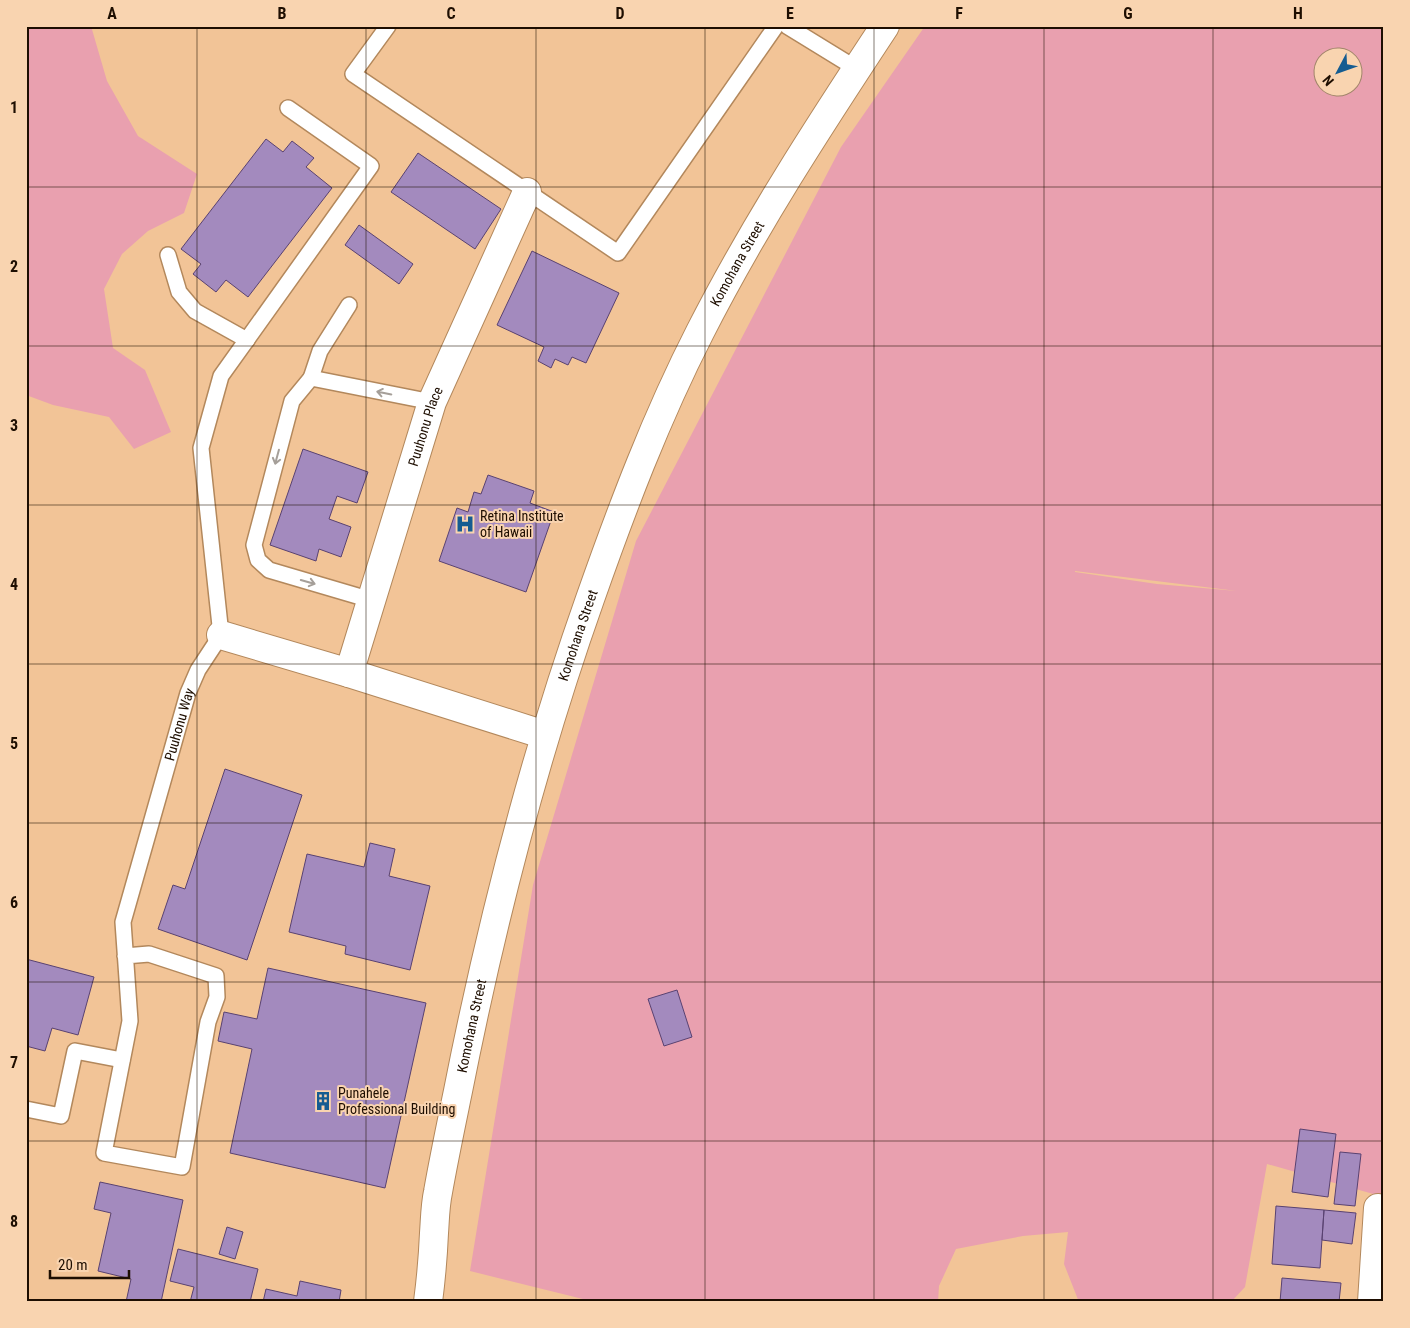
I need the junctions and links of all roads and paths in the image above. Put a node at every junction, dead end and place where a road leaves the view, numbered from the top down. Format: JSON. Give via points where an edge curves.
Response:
{"nodes":[{"id":1,"x":388,"y":26,"type":"edge"},
{"id":2,"x":776,"y":26,"type":"edge"},
{"id":3,"x":787,"y":26,"type":"edge"},
{"id":4,"x":885,"y":26,"type":"edge"},
{"id":5,"x":857,"y":69,"type":"junction"},
{"id":6,"x":288,"y":108,"type":"dead end"},
{"id":7,"x":527,"y":192,"type":"junction"},
{"id":8,"x":168,"y":255,"type":"dead end"},
{"id":9,"x":349,"y":305,"type":"dead end"},
{"id":10,"x":247,"y":340,"type":"junction"},
{"id":11,"x":311,"y":378,"type":"junction"},
{"id":12,"x":432,"y":402,"type":"junction"},
{"id":13,"x":371,"y":600,"type":"junction"},
{"id":14,"x":221,"y":635,"type":"junction"},
{"id":15,"x":349,"y":672,"type":"junction"},
{"id":16,"x":545,"y":735,"type":"junction"},
{"id":17,"x":125,"y":956,"type":"junction"},
{"id":18,"x":122,"y":1060,"type":"junction"},
{"id":19,"x":26,"y":1109,"type":"edge"},
{"id":20,"x":1378,"y":1208,"type":"dead end"},
{"id":21,"x":428,"y":1302,"type":"edge"},
{"id":22,"x":1372,"y":1302,"type":"edge"}],
"edges":[{"from":1,"to":7,"type":"lane","via":[[353,74]]},
{"from":2,"to":7,"type":"lane","via":[[618,253]]},
{"from":3,"to":5,"type":"lane"},
{"from":4,"to":5,"type":"main road","name":"Komohana Street"},
{"from":5,"to":16,"type":"main road","name":"Komohana Street","via":[[779,189],[734,267],[666,404],[610,542]]},
{"from":6,"to":10,"type":"lane","via":[[371,166]]},
{"from":7,"to":12,"type":"main road","name":"Puuhonu Place"},
{"from":8,"to":10,"type":"lane","via":[[179,292],[194,311]]},
{"from":9,"to":11,"type":"lane","via":[[320,351]]},
{"from":10,"to":14,"type":"lane","via":[[220,376],[202,448]]},
{"from":12,"to":11,"type":"lane","one_way":true},
{"from":11,"to":13,"type":"lane","one_way":true,"via":[[292,400],[254,545],[258,560],[269,570]]},
{"from":12,"to":13,"type":"main road","name":"Puuhonu Place"},
{"from":13,"to":15,"type":"main road","name":"Puuhonu Place"},
{"from":14,"to":15,"type":"main road"},
{"from":14,"to":17,"type":"lane","name":"Puuhonu Way","via":[[198,670],[188,693],[123,922]]},
{"from":15,"to":16,"type":"main road"},
{"from":16,"to":21,"type":"main road","name":"Komohana Street","via":[[503,886],[475,1005],[437,1197]]},
{"from":17,"to":18,"type":"lane","name":"Puuhonu Way","via":[[130,1021]]},
{"from":17,"to":18,"type":"lane","name":"Puuhonu Way","via":[[149,954],[216,976],[217,997],[208,1022],[182,1166],[104,1153]]},
{"from":18,"to":19,"type":"lane","via":[[75,1051],[61,1116]]},
{"from":20,"to":22,"type":"main road"}]}
